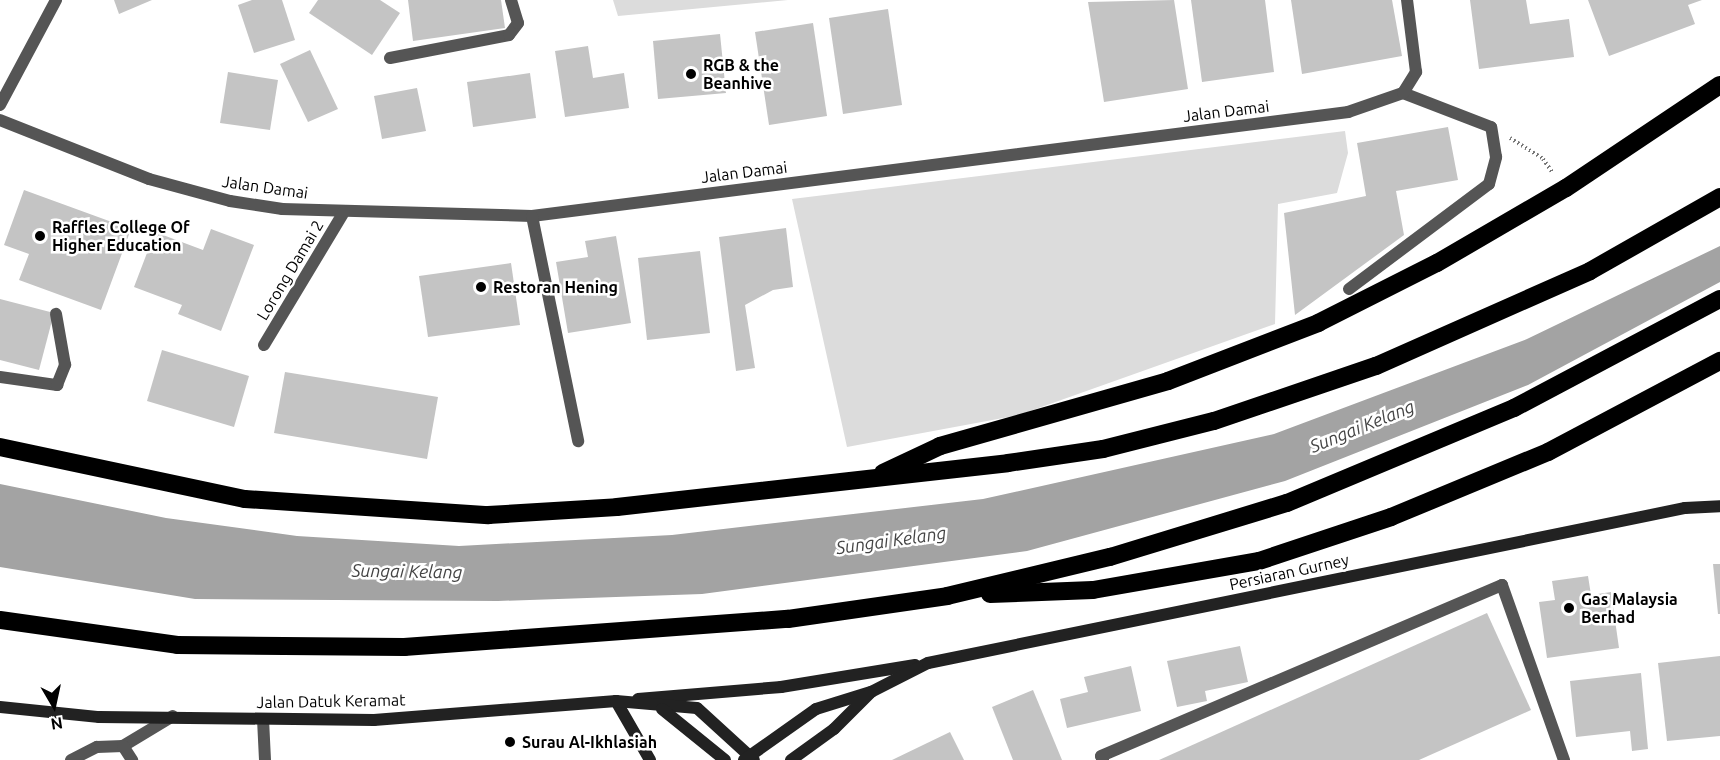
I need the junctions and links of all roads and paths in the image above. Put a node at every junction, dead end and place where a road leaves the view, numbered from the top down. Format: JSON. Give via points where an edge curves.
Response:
{"nodes":[{"id":1,"x":56,"y":0,"type":"edge"},
{"id":2,"x":511,"y":0,"type":"edge"},
{"id":3,"x":1407,"y":0,"type":"edge"},
{"id":4,"x":390,"y":58,"type":"dead end"},
{"id":5,"x":1720,"y":85,"type":"edge"},
{"id":6,"x":1403,"y":93,"type":"junction"},
{"id":7,"x":0,"y":105,"type":"edge"},
{"id":8,"x":0,"y":120,"type":"edge"},
{"id":9,"x":1720,"y":197,"type":"edge"},
{"id":10,"x":344,"y":212,"type":"junction"},
{"id":11,"x":532,"y":216,"type":"junction"},
{"id":12,"x":1349,"y":289,"type":"dead end"},
{"id":13,"x":1720,"y":299,"type":"edge"},
{"id":14,"x":56,"y":314,"type":"dead end"},
{"id":15,"x":264,"y":345,"type":"dead end"},
{"id":16,"x":1720,"y":361,"type":"edge"},
{"id":17,"x":0,"y":377,"type":"edge"},
{"id":18,"x":578,"y":441,"type":"dead end"},
{"id":19,"x":0,"y":447,"type":"edge"},
{"id":20,"x":868,"y":481,"type":"junction"},
{"id":21,"x":1720,"y":506,"type":"edge"},
{"id":22,"x":947,"y":596,"type":"junction"},
{"id":23,"x":0,"y":620,"type":"edge"},
{"id":24,"x":928,"y":663,"type":"junction"},
{"id":25,"x":871,"y":692,"type":"junction"},
{"id":26,"x":615,"y":701,"type":"junction"},
{"id":27,"x":0,"y":707,"type":"edge"},
{"id":28,"x":661,"y":708,"type":"junction"},
{"id":29,"x":173,"y":716,"type":"junction"},
{"id":30,"x":263,"y":719,"type":"junction"},
{"id":31,"x":123,"y":746,"type":"junction"},
{"id":32,"x":750,"y":758,"type":"edge"},
{"id":33,"x":71,"y":760,"type":"edge"},
{"id":34,"x":132,"y":760,"type":"edge"},
{"id":35,"x":265,"y":760,"type":"edge"},
{"id":36,"x":650,"y":760,"type":"edge"},
{"id":37,"x":725,"y":760,"type":"edge"},
{"id":38,"x":791,"y":760,"type":"edge"},
{"id":39,"x":1103,"y":760,"type":"edge"},
{"id":40,"x":1563,"y":760,"type":"edge"}],
"edges":[{"from":1,"to":7,"type":"street"},
{"from":2,"to":4,"type":"street","via":[[518,23],[509,35]]},
{"from":3,"to":6,"type":"street","via":[[1416,72]]},
{"from":5,"to":20,"type":"highway","via":[[1566,188],[1437,263],[1297,332],[1168,381],[940,446]]},
{"from":6,"to":11,"type":"street","name":"Jalan Damai","via":[[1348,112]]},
{"from":6,"to":12,"type":"street","via":[[1491,127],[1494,166],[1489,184]]},
{"from":8,"to":10,"type":"street","name":"Jalan Damai","via":[[149,179],[218,198]]},
{"from":9,"to":20,"type":"highway","via":[[1590,271],[1486,321],[1214,422],[1103,449]]},
{"from":10,"to":11,"type":"street","name":"Jalan Damai"},
{"from":10,"to":15,"type":"street","name":"Lorong Damai 2"},
{"from":11,"to":18,"type":"street"},
{"from":13,"to":22,"type":"highway","via":[[1514,408],[1287,503],[1110,557]]},
{"from":14,"to":17,"type":"street","via":[[65,365],[57,385]]},
{"from":16,"to":22,"type":"highway","via":[[1548,452],[1391,518],[1259,561],[1093,590]]},
{"from":19,"to":20,"type":"highway","via":[[244,499],[456,515],[617,507]]},
{"from":21,"to":24,"type":"street","name":"Persiaran Gurney","via":[[1685,508]]},
{"from":22,"to":23,"type":"highway","via":[[788,619],[393,648],[177,645]]},
{"from":24,"to":25,"type":"street","name":"Persiaran Gurney"},
{"from":24,"to":26,"type":"street","via":[[781,687]]},
{"from":25,"to":32,"type":"street","via":[[816,709]]},
{"from":25,"to":38,"type":"street","via":[[834,729]]},
{"from":26,"to":28,"type":"street","name":"Jalan Datuk Keramat"},
{"from":26,"to":30,"type":"street","name":"Jalan Datuk Keramat","via":[[374,720]]},
{"from":26,"to":36,"type":"street"},
{"from":27,"to":29,"type":"street","name":"Jalan Datuk Keramat","via":[[99,717]]},
{"from":28,"to":32,"type":"street","name":"Jalan Datuk Keramat","via":[[697,708]]},
{"from":28,"to":37,"type":"street"},
{"from":29,"to":30,"type":"street","name":"Jalan Datuk Keramat"},
{"from":29,"to":31,"type":"street"},
{"from":30,"to":35,"type":"street"},
{"from":31,"to":33,"type":"street","via":[[97,747]]},
{"from":31,"to":34,"type":"street"},
{"from":39,"to":40,"type":"street","via":[[1101,756],[1502,585]]}]}
